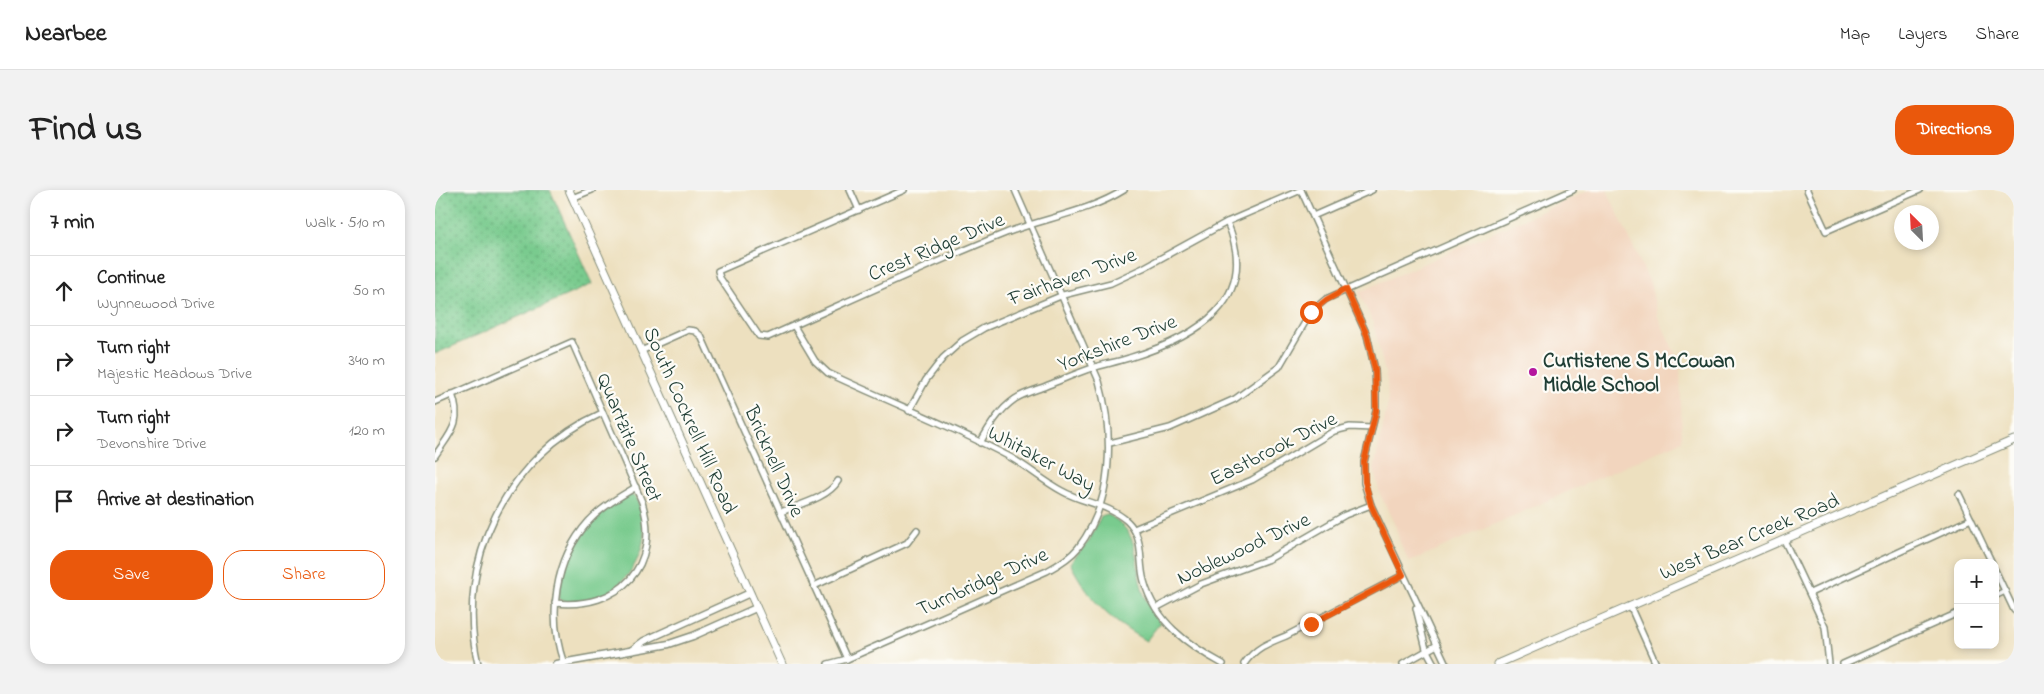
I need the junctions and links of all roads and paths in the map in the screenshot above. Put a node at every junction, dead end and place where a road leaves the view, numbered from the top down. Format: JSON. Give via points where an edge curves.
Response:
{"nodes":[{"id":1,"x":569,"y":190,"type":"edge"},
{"id":2,"x":592,"y":190,"type":"edge"},
{"id":3,"x":850,"y":190,"type":"edge"},
{"id":4,"x":904,"y":190,"type":"edge"},
{"id":5,"x":1015,"y":190,"type":"edge"},
{"id":6,"x":1124,"y":190,"type":"edge"},
{"id":7,"x":1301,"y":190,"type":"edge"},
{"id":8,"x":1372,"y":190,"type":"edge"},
{"id":9,"x":1557,"y":190,"type":"edge"},
{"id":10,"x":1573,"y":190,"type":"edge"},
{"id":11,"x":1807,"y":190,"type":"edge"},
{"id":12,"x":1919,"y":190,"type":"edge"},
{"id":13,"x":1559,"y":196,"type":"junction"},
{"id":14,"x":572,"y":198,"type":"junction"},
{"id":15,"x":859,"y":210,"type":"junction"},
{"id":16,"x":1313,"y":216,"type":"junction"},
{"id":17,"x":1227,"y":222,"type":"junction"},
{"id":18,"x":1030,"y":224,"type":"junction"},
{"id":19,"x":1346,"y":289,"type":"junction"},
{"id":20,"x":1063,"y":295,"type":"junction"},
{"id":21,"x":793,"y":326,"type":"junction"},
{"id":22,"x":641,"y":351,"type":"junction"},
{"id":23,"x":1093,"y":367,"type":"junction"},
{"id":24,"x":452,"y":394,"type":"junction"},
{"id":25,"x":435,"y":402,"type":"edge"},
{"id":26,"x":909,"y":411,"type":"junction"},
{"id":27,"x":603,"y":413,"type":"junction"},
{"id":28,"x":1372,"y":428,"type":"junction"},
{"id":29,"x":2014,"y":440,"type":"edge"},
{"id":30,"x":980,"y":443,"type":"junction"},
{"id":31,"x":1110,"y":443,"type":"junction"},
{"id":32,"x":435,"y":456,"type":"edge"},
{"id":33,"x":838,"y":481,"type":"dead end"},
{"id":34,"x":636,"y":488,"type":"junction"},
{"id":35,"x":1959,"y":494,"type":"dead end"},
{"id":36,"x":1371,"y":505,"type":"junction"},
{"id":37,"x":1100,"y":506,"type":"junction"},
{"id":38,"x":781,"y":512,"type":"junction"},
{"id":39,"x":1971,"y":519,"type":"junction"},
{"id":40,"x":1134,"y":529,"type":"junction"},
{"id":41,"x":917,"y":530,"type":"dead end"},
{"id":42,"x":1784,"y":540,"type":"junction"},
{"id":43,"x":1990,"y":559,"type":"edge"},
{"id":44,"x":1403,"y":575,"type":"junction"},
{"id":45,"x":1999,"y":579,"type":"edge"},
{"id":46,"x":814,"y":586,"type":"junction"},
{"id":47,"x":2005,"y":592,"type":"junction"},
{"id":48,"x":749,"y":593,"type":"junction"},
{"id":49,"x":1810,"y":593,"type":"junction"},
{"id":50,"x":1999,"y":594,"type":"edge"},
{"id":51,"x":1414,"y":598,"type":"junction"},
{"id":52,"x":555,"y":603,"type":"junction"},
{"id":53,"x":1630,"y":606,"type":"junction"},
{"id":54,"x":756,"y":608,"type":"junction"},
{"id":55,"x":1156,"y":608,"type":"junction"},
{"id":56,"x":2014,"y":610,"type":"edge"},
{"id":57,"x":1954,"y":615,"type":"edge"},
{"id":58,"x":1437,"y":644,"type":"junction"},
{"id":59,"x":1426,"y":649,"type":"junction"},
{"id":60,"x":631,"y":650,"type":"junction"},
{"id":61,"x":847,"y":659,"type":"junction"},
{"id":62,"x":478,"y":664,"type":"edge"},
{"id":63,"x":561,"y":664,"type":"edge"},
{"id":64,"x":781,"y":664,"type":"edge"},
{"id":65,"x":828,"y":664,"type":"edge"},
{"id":66,"x":841,"y":664,"type":"edge"},
{"id":67,"x":1223,"y":664,"type":"edge"},
{"id":68,"x":1244,"y":664,"type":"edge"},
{"id":69,"x":1403,"y":664,"type":"edge"},
{"id":70,"x":1434,"y":664,"type":"edge"},
{"id":71,"x":1446,"y":664,"type":"edge"},
{"id":72,"x":1497,"y":664,"type":"edge"},
{"id":73,"x":1656,"y":664,"type":"edge"},
{"id":74,"x":1829,"y":664,"type":"edge"},
{"id":75,"x":1843,"y":664,"type":"edge"}],
"edges":[{"from":1,"to":14,"type":"main road","name":"South Cockrell Hill Road"},
{"from":2,"to":14,"type":"street"},
{"from":3,"to":15,"type":"street"},
{"from":4,"to":15,"type":"street"},
{"from":5,"to":18,"type":"street","name":"Turnbridge Drive"},
{"from":6,"to":18,"type":"street","name":"Crest Ridge Drive","via":[[1092,206]]},
{"from":7,"to":16,"type":"street"},
{"from":7,"to":17,"type":"street","name":"Fairhaven Drive"},
{"from":8,"to":16,"type":"street"},
{"from":9,"to":13,"type":"street"},
{"from":10,"to":13,"type":"street"},
{"from":11,"to":12,"type":"street","via":[[1826,231]]},
{"from":13,"to":19,"type":"street"},
{"from":14,"to":22,"type":"main road","name":"South Cockrell Hill Road"},
{"from":15,"to":21,"type":"street","name":"Crest Ridge Drive","via":[[721,269],[717,274],[759,336],[764,338]]},
{"from":16,"to":19,"type":"street"},
{"from":17,"to":20,"type":"street","name":"Fairhaven Drive","via":[[1119,279]]},
{"from":17,"to":23,"type":"street","name":"Yorkshire Drive","via":[[1238,266],[1225,300],[1214,315],[1163,345]]},
{"from":18,"to":20,"type":"street","name":"Turnbridge Drive"},
{"from":18,"to":21,"type":"street","name":"Crest Ridge Drive"},
{"from":19,"to":28,"type":"street","via":[[1367,335],[1375,370],[1376,411]]},
{"from":19,"to":31,"type":"street","via":[[1311,312],[1279,367],[1243,394],[1170,428]]},
{"from":20,"to":23,"type":"street","name":"Turnbridge Drive"},
{"from":20,"to":26,"type":"street","name":"Fairhaven Drive","via":[[1003,318],[963,342],[943,358]]},
{"from":21,"to":26,"type":"street","name":"Whitaker Way","via":[[815,361],[828,372]]},
{"from":22,"to":38,"type":"street","name":"Bricknell Drive","via":[[689,330],[701,336]]},
{"from":22,"to":48,"type":"main road","name":"South Cockrell Hill Road"},
{"from":23,"to":30,"type":"street","name":"Yorkshire Drive","via":[[1015,399],[995,418]]},
{"from":23,"to":31,"type":"street","name":"Turnbridge Drive","via":[[1106,405]]},
{"from":24,"to":25,"type":"street"},
{"from":24,"to":27,"type":"street","name":"Quartzite Street","via":[[572,342]]},
{"from":24,"to":32,"type":"street","via":[[457,411],[455,424]]},
{"from":26,"to":30,"type":"street","name":"Whitaker Way"},
{"from":27,"to":34,"type":"street","name":"Quartzite Street"},
{"from":27,"to":62,"type":"street","via":[[569,431],[540,453],[514,483],[495,514],[481,552],[474,592],[473,638]]},
{"from":28,"to":36,"type":"street","via":[[1363,472]]},
{"from":28,"to":40,"type":"street","name":"Eastbrook Drive","via":[[1334,430],[1252,480]]},
{"from":29,"to":42,"type":"main road","name":"West Bear Creek Road"},
{"from":30,"to":37,"type":"street","name":"Whitaker Way","via":[[1008,456],[1062,491]]},
{"from":31,"to":37,"type":"street","name":"Turnbridge Drive"},
{"from":33,"to":38,"type":"street","via":[[826,493]]},
{"from":34,"to":52,"type":"street","via":[[590,520],[574,541],[561,568]]},
{"from":34,"to":52,"type":"street","name":"Quartzite Street","via":[[648,528],[645,552],[635,573],[615,592],[594,602],[580,605]]},
{"from":35,"to":39,"type":"street"},
{"from":36,"to":44,"type":"street"},
{"from":36,"to":55,"type":"street","name":"Noblewood Drive","via":[[1345,515],[1269,559],[1201,584]]},
{"from":37,"to":40,"type":"street","name":"Whitaker Way","via":[[1115,512]]},
{"from":37,"to":61,"type":"street","name":"Turnbridge Drive","via":[[1078,549],[1065,561]]},
{"from":38,"to":46,"type":"street","name":"Bricknell Drive"},
{"from":39,"to":43,"type":"street"},
{"from":39,"to":49,"type":"street"},
{"from":40,"to":55,"type":"street","via":[[1139,538],[1144,580]]},
{"from":41,"to":46,"type":"street","via":[[907,543]]},
{"from":42,"to":49,"type":"street"},
{"from":42,"to":53,"type":"main road","name":"West Bear Creek Road"},
{"from":44,"to":51,"type":"street"},
{"from":44,"to":68,"type":"street","via":[[1266,644],[1254,651]]},
{"from":45,"to":47,"type":"street"},
{"from":46,"to":61,"type":"street","name":"Bricknell Drive"},
{"from":47,"to":50,"type":"street"},
{"from":47,"to":56,"type":"street"},
{"from":48,"to":54,"type":"main road","name":"South Cockrell Hill Road"},
{"from":48,"to":60,"type":"street"},
{"from":49,"to":74,"type":"street","via":[[1825,627]]},
{"from":51,"to":58,"type":"street"},
{"from":51,"to":59,"type":"street"},
{"from":52,"to":63,"type":"street","via":[[555,635]]},
{"from":53,"to":72,"type":"main road","name":"West Bear Creek Road"},
{"from":53,"to":73,"type":"street"},
{"from":54,"to":60,"type":"street","via":[[693,636],[647,649]]},
{"from":54,"to":64,"type":"main road","name":"South Cockrell Hill Road"},
{"from":55,"to":67,"type":"street","via":[[1189,645]]},
{"from":57,"to":75,"type":"street"},
{"from":58,"to":59,"type":"street"},
{"from":58,"to":71,"type":"street"},
{"from":59,"to":69,"type":"street"},
{"from":59,"to":70,"type":"street"},
{"from":60,"to":63,"type":"street"},
{"from":61,"to":65,"type":"street","name":"Turnbridge Drive"},
{"from":61,"to":66,"type":"street","name":"Turnbridge Drive"}]}
